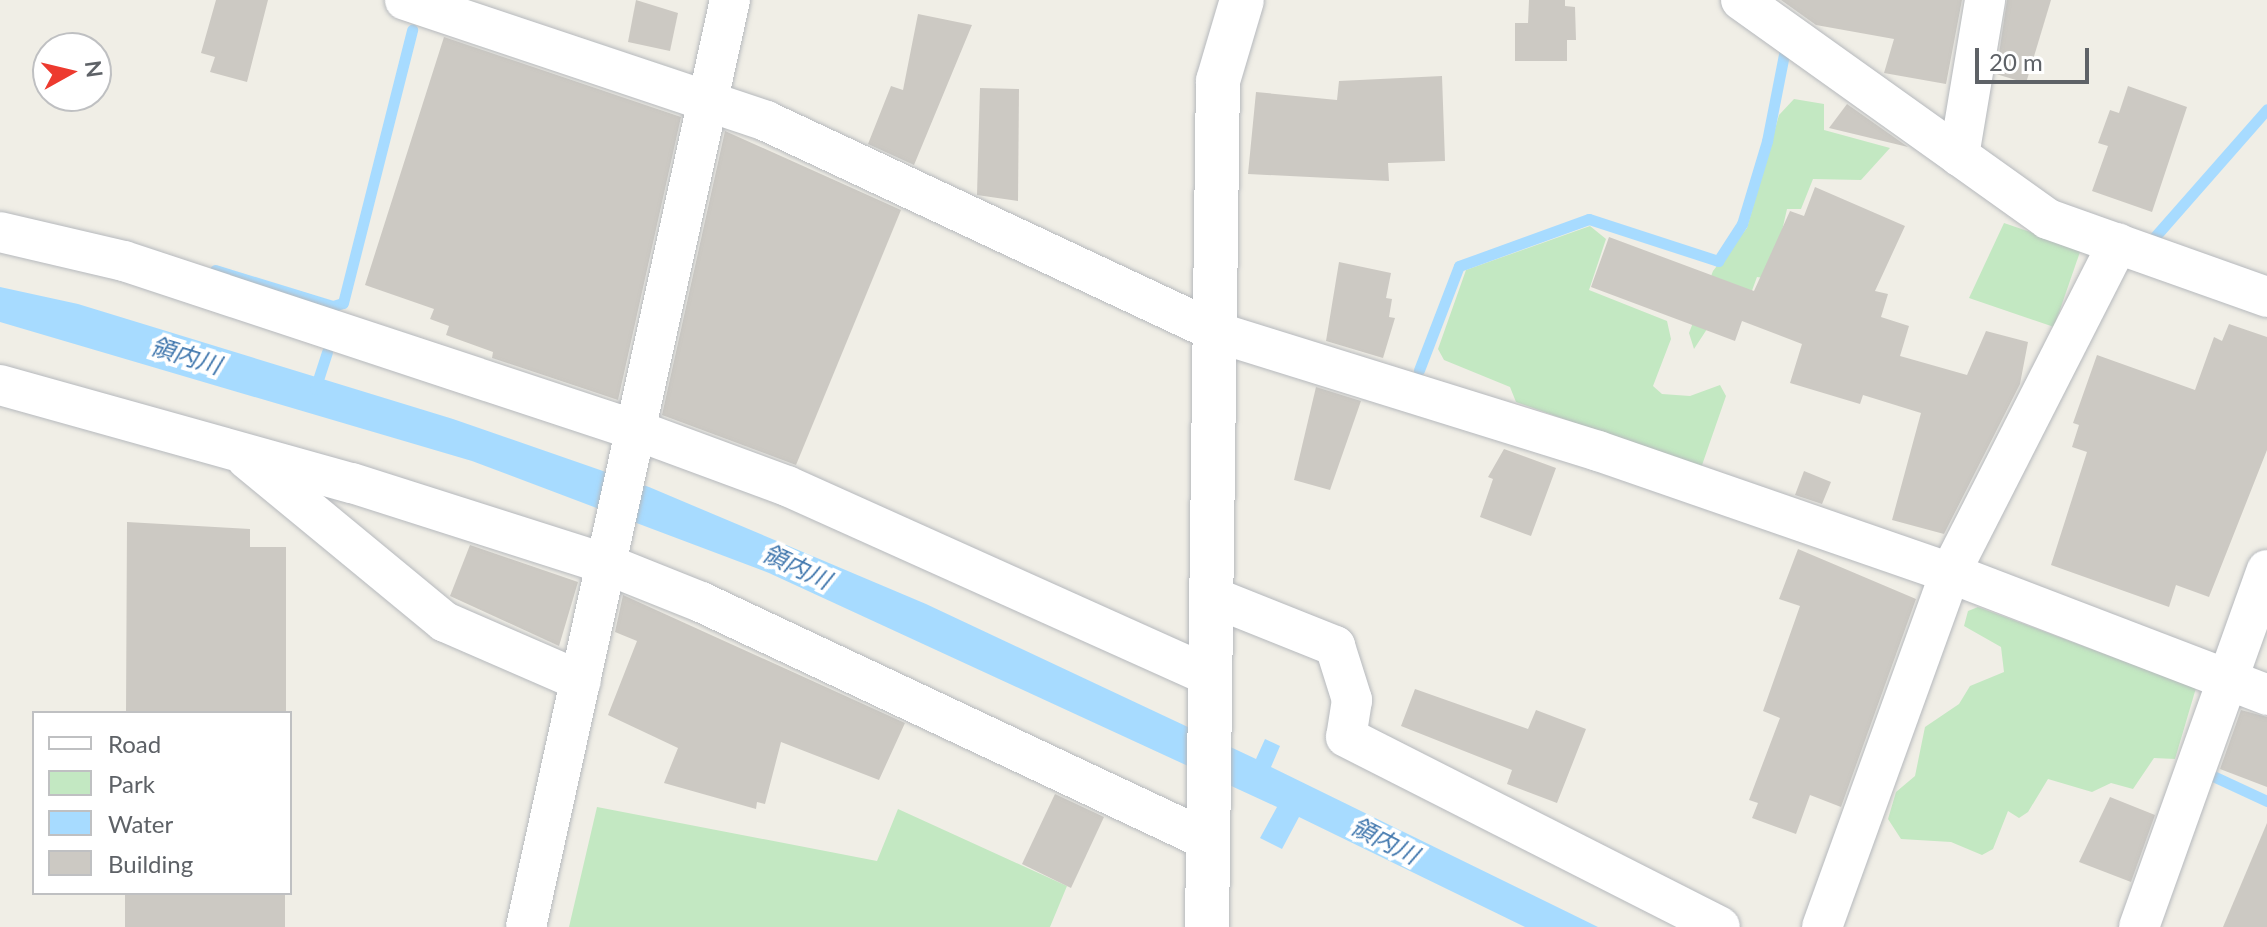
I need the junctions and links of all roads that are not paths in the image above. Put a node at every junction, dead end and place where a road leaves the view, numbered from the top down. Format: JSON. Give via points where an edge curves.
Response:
{"nodes":[{"id":1,"x":730,"y":0,"type":"edge"},
{"id":2,"x":1242,"y":0,"type":"edge"},
{"id":3,"x":1741,"y":0,"type":"edge"},
{"id":4,"x":1985,"y":0,"type":"edge"},
{"id":5,"x":418,"y":2,"type":"edge"},
{"id":6,"x":708,"y":103,"type":"junction"},
{"id":7,"x":1959,"y":156,"type":"junction"},
{"id":8,"x":0,"y":232,"type":"edge"},
{"id":9,"x":2118,"y":243,"type":"junction"},
{"id":10,"x":2267,"y":297,"type":"edge"},
{"id":11,"x":1216,"y":332,"type":"junction"},
{"id":12,"x":0,"y":385,"type":"edge"},
{"id":13,"x":0,"y":399,"type":"edge"},
{"id":14,"x":53,"y":399,"type":"junction"},
{"id":15,"x":634,"y":444,"type":"junction"},
{"id":16,"x":235,"y":450,"type":"junction"},
{"id":17,"x":609,"y":552,"type":"junction"},
{"id":18,"x":2267,"y":570,"type":"edge"},
{"id":19,"x":1950,"y":573,"type":"junction"},
{"id":20,"x":1210,"y":596,"type":"junction"},
{"id":21,"x":2231,"y":679,"type":"junction"},
{"id":22,"x":581,"y":681,"type":"junction"},
{"id":23,"x":1208,"y":681,"type":"junction"},
{"id":24,"x":2267,"y":695,"type":"edge"},
{"id":25,"x":1207,"y":833,"type":"junction"},
{"id":26,"x":526,"y":927,"type":"edge"},
{"id":27,"x":1207,"y":927,"type":"edge"},
{"id":28,"x":1720,"y":927,"type":"edge"},
{"id":29,"x":1822,"y":927,"type":"edge"},
{"id":30,"x":2139,"y":927,"type":"edge"}],
"edges":[{"from":1,"to":6,"type":"street"},
{"from":2,"to":11,"type":"street","via":[[1218,81]]},
{"from":3,"to":7,"type":"street"},
{"from":4,"to":7,"type":"street"},
{"from":5,"to":6,"type":"street"},
{"from":6,"to":11,"type":"street","via":[[766,121]]},
{"from":6,"to":15,"type":"street"},
{"from":7,"to":9,"type":"street","via":[[2048,219]]},
{"from":8,"to":15,"type":"street","via":[[124,261]]},
{"from":9,"to":10,"type":"street"},
{"from":9,"to":19,"type":"street"},
{"from":11,"to":19,"type":"street","via":[[1598,451]]},
{"from":11,"to":20,"type":"street"},
{"from":12,"to":14,"type":"street"},
{"from":13,"to":14,"type":"street"},
{"from":14,"to":16,"type":"street"},
{"from":15,"to":17,"type":"street"},
{"from":15,"to":23,"type":"street","via":[[787,486]]},
{"from":16,"to":17,"type":"street"},
{"from":16,"to":22,"type":"street","via":[[445,622]]},
{"from":17,"to":22,"type":"street"},
{"from":17,"to":25,"type":"street","via":[[701,602]]},
{"from":18,"to":21,"type":"street"},
{"from":19,"to":21,"type":"street"},
{"from":19,"to":29,"type":"street"},
{"from":20,"to":23,"type":"street"},
{"from":20,"to":28,"type":"street","via":[[1335,646],[1352,700],[1346,737]]},
{"from":21,"to":24,"type":"street"},
{"from":21,"to":30,"type":"street"},
{"from":22,"to":26,"type":"street"},
{"from":23,"to":25,"type":"street"},
{"from":25,"to":27,"type":"street"}]}
